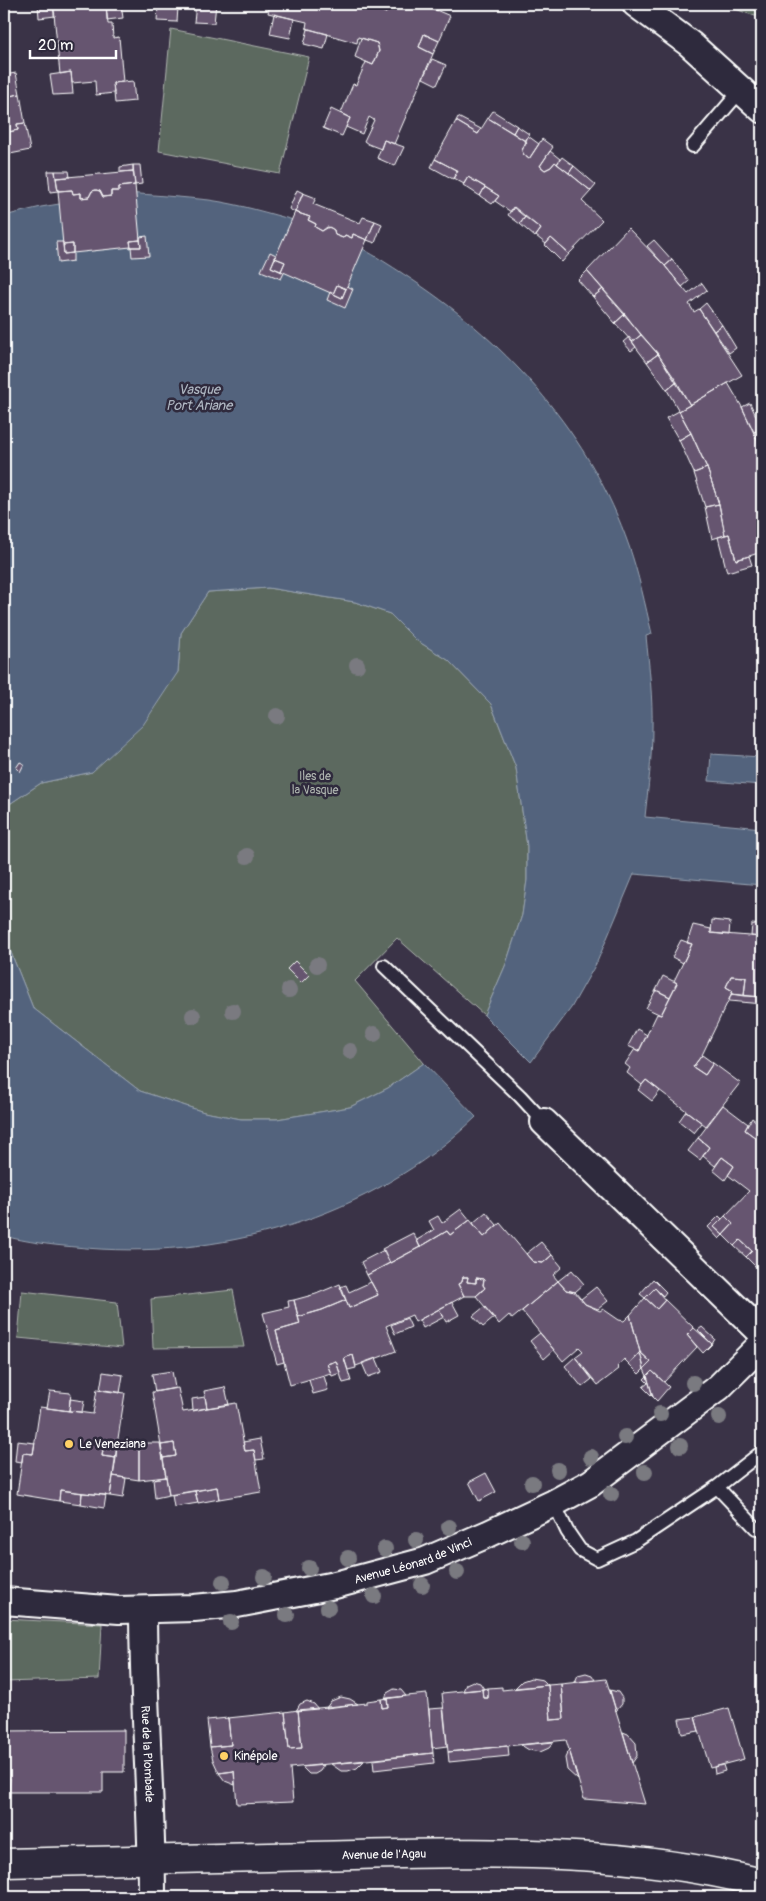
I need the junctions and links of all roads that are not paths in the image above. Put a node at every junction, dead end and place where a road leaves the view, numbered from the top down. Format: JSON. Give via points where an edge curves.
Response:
{"nodes":[{"id":1,"x":636,"y":4,"type":"edge"},
{"id":2,"x":742,"y":89,"type":"junction"},
{"id":3,"x":762,"y":109,"type":"edge"},
{"id":4,"x":693,"y":146,"type":"dead end"},
{"id":5,"x":384,"y":966,"type":"dead end"},
{"id":6,"x":544,"y":1122,"type":"joint"},
{"id":7,"x":762,"y":1333,"type":"edge"},
{"id":8,"x":762,"y":1344,"type":"edge"},
{"id":9,"x":762,"y":1452,"type":"edge"},
{"id":10,"x":717,"y":1487,"type":"junction"},
{"id":11,"x":554,"y":1503,"type":"junction"},
{"id":12,"x":762,"y":1528,"type":"edge"},
{"id":13,"x":4,"y":1601,"type":"edge"},
{"id":14,"x":143,"y":1610,"type":"junction"},
{"id":15,"x":152,"y":1861,"type":"junction"},
{"id":16,"x":4,"y":1863,"type":"edge"},
{"id":17,"x":762,"y":1883,"type":"edge"},
{"id":18,"x":152,"y":1897,"type":"edge"}],
"edges":[{"from":1,"to":2,"type":"street","via":[[690,44]]},
{"from":2,"to":3,"type":"street"},
{"from":2,"to":4,"type":"lane"},
{"from":5,"to":6,"type":"lane"},
{"from":6,"to":7,"type":"street"},
{"from":8,"to":11,"type":"street","name":"Avenue Léonard de Vinci","via":[[719,1387],[591,1483]]},
{"from":9,"to":10,"type":"lane"},
{"from":10,"to":11,"type":"lane","via":[[636,1541],[597,1559],[580,1550]]},
{"from":10,"to":12,"type":"lane","via":[[756,1528]]},
{"from":11,"to":14,"type":"street","name":"Avenue Léonard de Vinci","via":[[425,1561],[335,1585],[237,1604]]},
{"from":13,"to":14,"type":"street","name":"Avenue Léonard de Vinci"},
{"from":14,"to":15,"type":"street","name":"Rue de la Plombade"},
{"from":15,"to":16,"type":"street","name":"Avenue de l'Agau"},
{"from":15,"to":17,"type":"street","name":"Avenue de l'Agau","via":[[462,1853],[606,1858],[671,1864]]},
{"from":15,"to":18,"type":"street","name":"Rue de la Plombade"}]}
